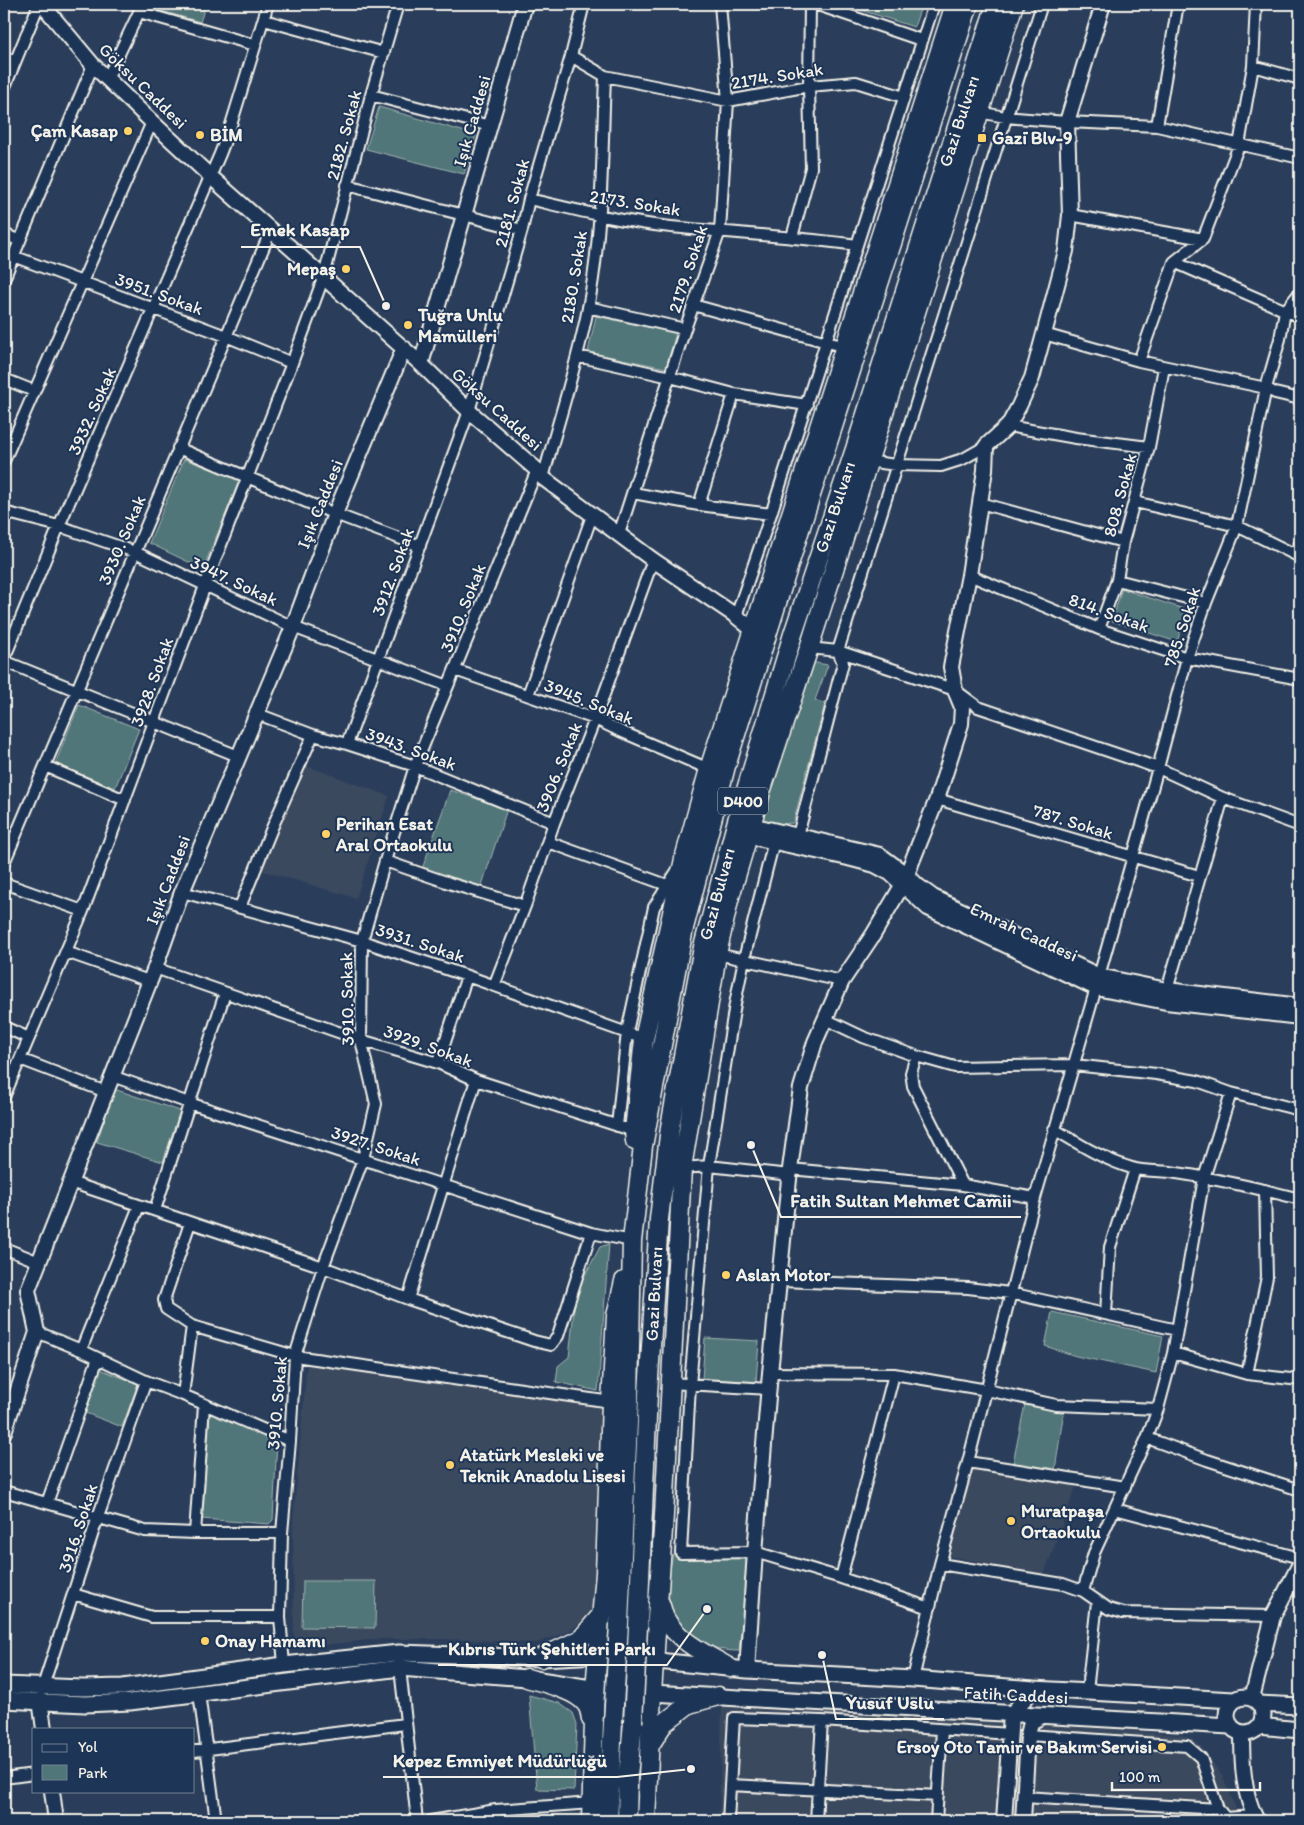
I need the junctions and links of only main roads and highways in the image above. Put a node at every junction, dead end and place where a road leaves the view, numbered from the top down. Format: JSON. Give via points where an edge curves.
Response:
{"nodes":[{"id":1,"x":955,"y":4,"type":"edge"},
{"id":2,"x":969,"y":4,"type":"edge"},
{"id":3,"x":996,"y":4,"type":"edge"},
{"id":4,"x":1014,"y":4,"type":"edge"},
{"id":5,"x":638,"y":1191,"type":"junction"},
{"id":6,"x":658,"y":1219,"type":"junction"},
{"id":7,"x":632,"y":1242,"type":"junction"},
{"id":8,"x":670,"y":1383,"type":"junction"},
{"id":9,"x":659,"y":1599,"type":"junction"},
{"id":10,"x":602,"y":1613,"type":"junction"},
{"id":11,"x":598,"y":1655,"type":"junction"},
{"id":12,"x":541,"y":1658,"type":"junction"},
{"id":13,"x":656,"y":1660,"type":"junction"},
{"id":14,"x":739,"y":1669,"type":"junction"},
{"id":15,"x":527,"y":1678,"type":"junction"},
{"id":16,"x":4,"y":1685,"type":"edge"},
{"id":17,"x":593,"y":1689,"type":"junction"},
{"id":18,"x":42,"y":1693,"type":"junction"},
{"id":19,"x":652,"y":1693,"type":"junction"},
{"id":20,"x":718,"y":1696,"type":"junction"},
{"id":21,"x":4,"y":1700,"type":"edge"},
{"id":22,"x":1234,"y":1700,"type":"junction"},
{"id":23,"x":1256,"y":1701,"type":"junction"},
{"id":24,"x":1300,"y":1706,"type":"edge"},
{"id":25,"x":1259,"y":1726,"type":"junction"},
{"id":26,"x":1236,"y":1730,"type":"junction"},
{"id":27,"x":1300,"y":1730,"type":"edge"},
{"id":28,"x":594,"y":1738,"type":"junction"},
{"id":29,"x":650,"y":1746,"type":"junction"},
{"id":30,"x":592,"y":1821,"type":"edge"},
{"id":31,"x":608,"y":1821,"type":"edge"},
{"id":32,"x":628,"y":1821,"type":"edge"},
{"id":33,"x":646,"y":1821,"type":"edge"}],
"edges":[{"from":1,"to":5,"type":"highway","via":[[753,630],[684,859],[644,1039],[634,1132]]},
{"from":2,"to":5,"type":"highway","name":"Gazi Bulvarı","number":"D400","via":[[726,766],[684,928],[643,1146]]},
{"from":3,"to":6,"type":"highway","name":"Gazi Bulvarı","number":"D400","via":[[793,634],[739,813],[703,947],[670,1127]]},
{"from":4,"to":8,"type":"highway","via":[[729,900],[682,1168]]},
{"from":5,"to":7,"type":"highway","name":"Gazi Bulvarı","number":"D400"},
{"from":6,"to":8,"type":"highway"},
{"from":6,"to":32,"type":"highway","name":"Gazi Bulvarı","number":"D400","bridge":true},
{"from":7,"to":10,"type":"highway","via":[[616,1316]]},
{"from":7,"to":31,"type":"highway","name":"Gazi Bulvarı","number":"D400","bridge":true,"via":[[629,1400]]},
{"from":8,"to":9,"type":"highway"},
{"from":9,"to":13,"type":"highway"},
{"from":9,"to":14,"type":"highway","via":[[665,1618],[678,1635],[695,1648]]},
{"from":10,"to":11,"type":"highway"},
{"from":10,"to":12,"type":"highway","via":[[580,1639]]},
{"from":11,"to":12,"type":"main road","name":"Fatih Caddesi"},
{"from":11,"to":13,"type":"main road","name":"Fatih Caddesi"},
{"from":11,"to":17,"type":"highway"},
{"from":12,"to":18,"type":"main road","name":"Fatih Caddesi","via":[[398,1653]]},
{"from":13,"to":14,"type":"main road","name":"Fatih Caddesi"},
{"from":13,"to":19,"type":"highway"},
{"from":14,"to":22,"type":"main road","name":"Fatih Caddesi"},
{"from":15,"to":17,"type":"main road","name":"Fatih Caddesi"},
{"from":15,"to":18,"type":"main road","name":"Fatih Caddesi","via":[[400,1668],[130,1702],[85,1704]]},
{"from":15,"to":28,"type":"highway","via":[[568,1691],[585,1702],[590,1709]]},
{"from":16,"to":18,"type":"main road"},
{"from":17,"to":19,"type":"main road","name":"Fatih Caddesi"},
{"from":17,"to":28,"type":"highway"},
{"from":18,"to":21,"type":"main road"},
{"from":19,"to":20,"type":"main road","name":"Fatih Caddesi"},
{"from":19,"to":29,"type":"highway"},
{"from":20,"to":26,"type":"main road","name":"Fatih Caddesi"},
{"from":20,"to":29,"type":"highway","via":[[690,1704],[664,1723]]},
{"from":22,"to":23,"type":"main road","via":[[1242,1696]]},
{"from":22,"to":26,"type":"main road","via":[[1226,1717]]},
{"from":23,"to":24,"type":"main road"},
{"from":23,"to":25,"type":"main road","via":[[1263,1713]]},
{"from":25,"to":26,"type":"main road","via":[[1251,1732]]},
{"from":25,"to":27,"type":"main road"},
{"from":28,"to":30,"type":"highway"},
{"from":29,"to":33,"type":"highway"}]}
